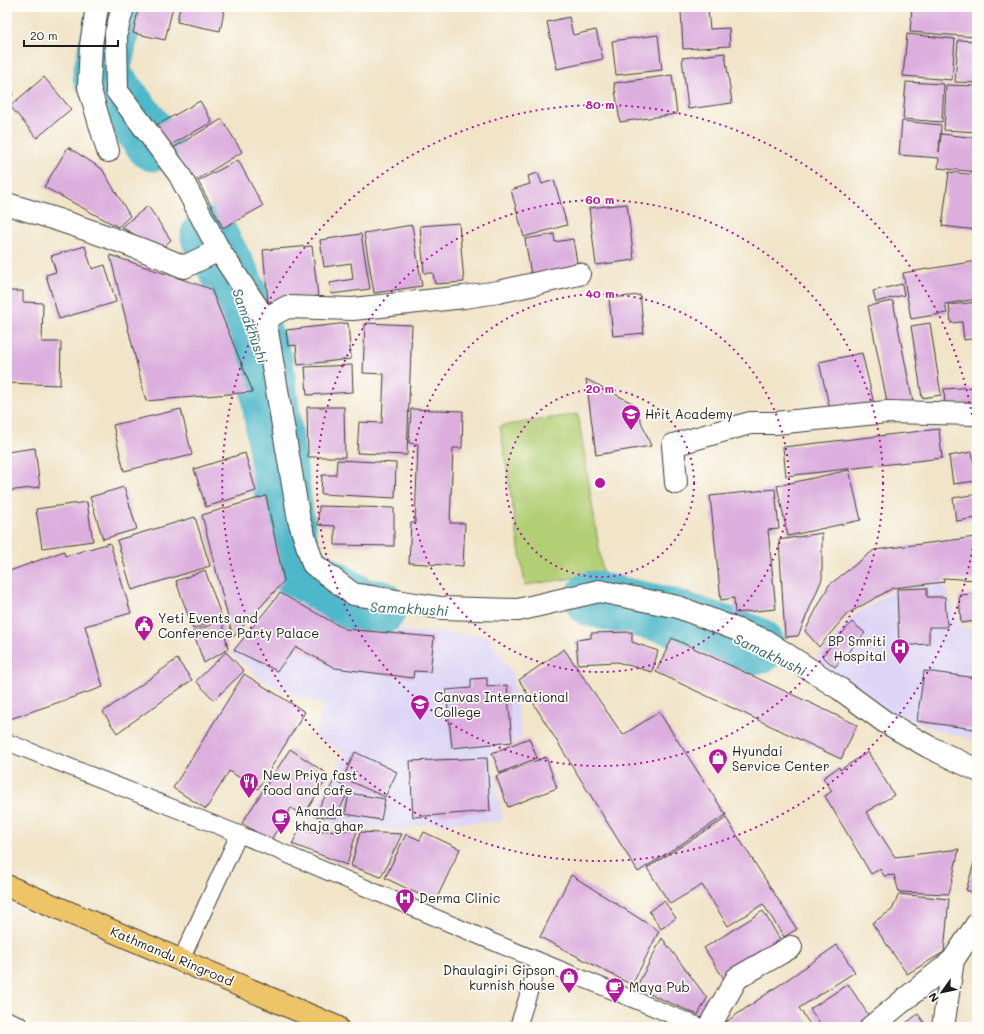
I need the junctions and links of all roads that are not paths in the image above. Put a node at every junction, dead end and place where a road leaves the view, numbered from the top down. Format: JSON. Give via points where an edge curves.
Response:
{"nodes":[{"id":1,"x":97,"y":7,"type":"edge"},
{"id":2,"x":123,"y":7,"type":"edge"},
{"id":3,"x":108,"y":151,"type":"dead end"},
{"id":4,"x":7,"y":204,"type":"edge"},
{"id":5,"x":219,"y":250,"type":"junction"},
{"id":6,"x":579,"y":274,"type":"dead end"},
{"id":7,"x":265,"y":319,"type":"junction"},
{"id":8,"x":977,"y":414,"type":"edge"},
{"id":9,"x":676,"y":483,"type":"dead end"},
{"id":10,"x":7,"y":742,"type":"edge"},
{"id":11,"x":977,"y":770,"type":"edge"},
{"id":12,"x":239,"y":834,"type":"junction"},
{"id":13,"x":7,"y":886,"type":"edge"},
{"id":14,"x":977,"y":924,"type":"edge"},
{"id":15,"x":791,"y":947,"type":"dead end"},
{"id":16,"x":181,"y":960,"type":"junction"},
{"id":17,"x":953,"y":960,"type":"junction"},
{"id":18,"x":540,"y":961,"type":"junction"},
{"id":19,"x":7,"y":1023,"type":"edge"},
{"id":20,"x":17,"y":1027,"type":"edge"},
{"id":21,"x":337,"y":1027,"type":"edge"},
{"id":22,"x":518,"y":1027,"type":"edge"},
{"id":23,"x":701,"y":1027,"type":"edge"},
{"id":24,"x":710,"y":1027,"type":"edge"},
{"id":25,"x":871,"y":1027,"type":"edge"},
{"id":26,"x":943,"y":1027,"type":"edge"}],
"edges":[{"from":1,"to":3,"type":"street","via":[[91,45],[89,87]]},
{"from":2,"to":5,"type":"street","via":[[116,33],[116,90],[179,174]]},
{"from":4,"to":5,"type":"street","via":[[152,253],[184,267]]},
{"from":5,"to":7,"type":"street"},
{"from":6,"to":7,"type":"street","via":[[464,297],[353,308],[287,307]]},
{"from":7,"to":11,"type":"street","via":[[299,520],[313,564],[352,594],[441,608],[518,610],[599,591],[678,607],[764,640],[840,689],[885,722]]},
{"from":8,"to":9,"type":"street","via":[[887,412],[775,423],[750,423],[673,445]]},
{"from":10,"to":12,"type":"lane"},
{"from":12,"to":16,"type":"lane"},
{"from":12,"to":18,"type":"lane"},
{"from":13,"to":16,"type":"highway","name":"Kathmandu Ringroad"},
{"from":14,"to":17,"type":"street"},
{"from":15,"to":24,"type":"street","via":[[737,978]]},
{"from":16,"to":21,"type":"highway","name":"Kathmandu Ringroad"},
{"from":17,"to":25,"type":"street"},
{"from":17,"to":26,"type":"street"},
{"from":18,"to":22,"type":"lane"},
{"from":18,"to":23,"type":"lane"},
{"from":19,"to":20,"type":"street"}]}
